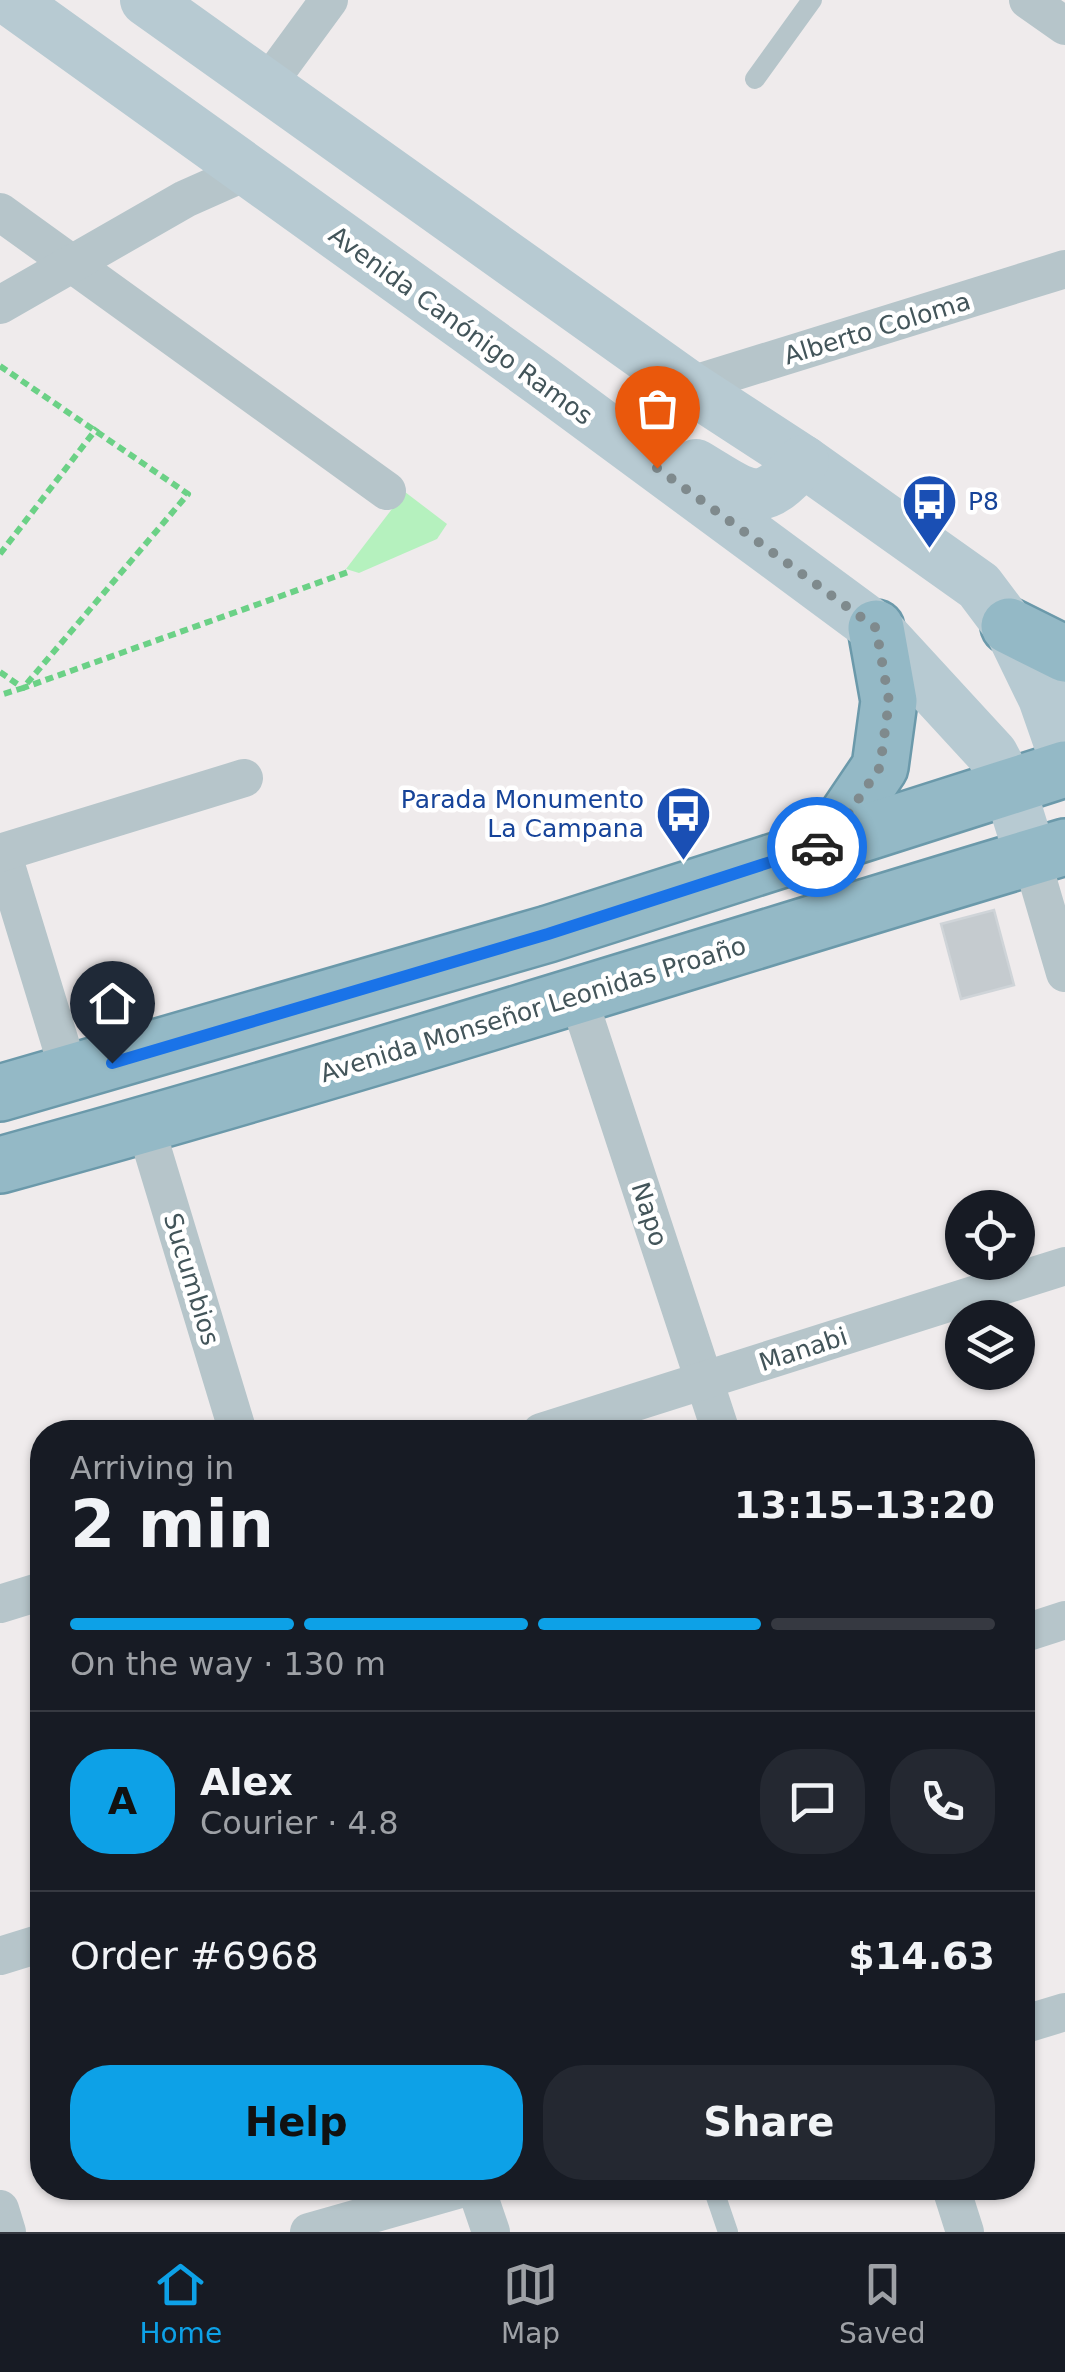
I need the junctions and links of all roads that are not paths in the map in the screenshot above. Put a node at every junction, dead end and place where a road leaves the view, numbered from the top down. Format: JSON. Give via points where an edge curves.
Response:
{"nodes":[{"id":1,"x":10,"y":0,"type":"edge"},
{"id":2,"x":146,"y":0,"type":"edge"},
{"id":3,"x":328,"y":0,"type":"edge"},
{"id":4,"x":812,"y":0,"type":"edge"},
{"id":5,"x":1028,"y":0,"type":"edge"},
{"id":6,"x":1065,"y":26,"type":"edge"},
{"id":7,"x":755,"y":80,"type":"dead end"},
{"id":8,"x":266,"y":86,"type":"junction"},
{"id":9,"x":248,"y":171,"type":"junction"},
{"id":10,"x":0,"y":212,"type":"edge"},
{"id":11,"x":74,"y":264,"type":"junction"},
{"id":12,"x":1065,"y":269,"type":"edge"},
{"id":13,"x":0,"y":305,"type":"edge"},
{"id":14,"x":543,"y":382,"type":"junction"},
{"id":15,"x":688,"y":386,"type":"junction"},
{"id":16,"x":803,"y":461,"type":"junction"},
{"id":17,"x":387,"y":491,"type":"dead end"},
{"id":18,"x":1009,"y":626,"type":"junction"},
{"id":19,"x":876,"y":628,"type":"junction"},
{"id":20,"x":1065,"y":654,"type":"edge"},
{"id":21,"x":1065,"y":758,"type":"edge"},
{"id":22,"x":1065,"y":769,"type":"edge"},
{"id":23,"x":244,"y":778,"type":"dead end"},
{"id":24,"x":1009,"y":786,"type":"junction"},
{"id":25,"x":828,"y":844,"type":"junction"},
{"id":26,"x":1,"y":852,"type":"edge"},
{"id":27,"x":1048,"y":852,"type":"edge"},
{"id":28,"x":1065,"y":973,"type":"edge"},
{"id":29,"x":578,"y":997,"type":"junction"},
{"id":30,"x":70,"y":1074,"type":"junction"},
{"id":31,"x":0,"y":1094,"type":"edge"},
{"id":32,"x":145,"y":1126,"type":"junction"},
{"id":33,"x":0,"y":1165,"type":"edge"},
{"id":34,"x":1065,"y":1266,"type":"edge"},
{"id":35,"x":704,"y":1381,"type":"junction"},
{"id":36,"x":234,"y":1420,"type":"edge"},
{"id":37,"x":580,"y":1420,"type":"edge"},
{"id":38,"x":716,"y":1420,"type":"edge"},
{"id":39,"x":30,"y":1595,"type":"edge"},
{"id":40,"x":0,"y":1604,"type":"edge"},
{"id":41,"x":1065,"y":1620,"type":"edge"},
{"id":42,"x":1035,"y":1630,"type":"edge"},
{"id":43,"x":30,"y":1947,"type":"edge"},
{"id":44,"x":0,"y":1956,"type":"edge"},
{"id":45,"x":1065,"y":2012,"type":"edge"},
{"id":46,"x":1035,"y":2021,"type":"edge"},
{"id":47,"x":422,"y":2200,"type":"edge"},
{"id":48,"x":480,"y":2200,"type":"edge"},
{"id":49,"x":717,"y":2200,"type":"edge"},
{"id":50,"x":955,"y":2200,"type":"edge"},
{"id":51,"x":0,"y":2209,"type":"edge"},
{"id":52,"x":7,"y":2232,"type":"edge"},
{"id":53,"x":310,"y":2232,"type":"edge"},
{"id":54,"x":491,"y":2232,"type":"edge"},
{"id":55,"x":728,"y":2232,"type":"edge"},
{"id":56,"x":964,"y":2232,"type":"edge"}],
"edges":[{"from":1,"to":9,"type":"main road","name":"Avenida Canónigo Ramos"},
{"from":2,"to":8,"type":"main road"},
{"from":3,"to":8,"type":"street"},
{"from":4,"to":7,"type":"lane"},
{"from":5,"to":6,"type":"street"},
{"from":8,"to":15,"type":"main road"},
{"from":9,"to":11,"type":"street"},
{"from":9,"to":14,"type":"main road","name":"Avenida Canónigo Ramos"},
{"from":10,"to":11,"type":"street"},
{"from":11,"to":13,"type":"street"},
{"from":11,"to":17,"type":"street"},
{"from":12,"to":15,"type":"street","name":"Alberto Coloma"},
{"from":14,"to":16,"type":"main road","via":[[605,400],[747,495],[780,488]]},
{"from":14,"to":19,"type":"main road","name":"Avenida Canónigo Ramos"},
{"from":15,"to":16,"type":"main road"},
{"from":16,"to":18,"type":"main road","via":[[979,586]]},
{"from":18,"to":20,"type":"highway"},
{"from":18,"to":21,"type":"main road"},
{"from":19,"to":24,"type":"main road","name":"Avenida Canónigo Ramos","via":[[992,754]]},
{"from":19,"to":25,"type":"highway","via":[[889,701],[880,767]]},
{"from":22,"to":24,"type":"highway"},
{"from":23,"to":26,"type":"street"},
{"from":24,"to":25,"type":"highway"},
{"from":24,"to":27,"type":"main road","name":"Avenida Canónigo Ramos"},
{"from":25,"to":30,"type":"highway"},
{"from":26,"to":30,"type":"street"},
{"from":27,"to":28,"type":"street"},
{"from":27,"to":29,"type":"highway","name":"Avenida Monseñor Leonidas Proaño"},
{"from":29,"to":32,"type":"highway","name":"Avenida Monseñor Leonidas Proaño"},
{"from":29,"to":35,"type":"street","name":"Napo"},
{"from":30,"to":31,"type":"highway"},
{"from":32,"to":33,"type":"highway","name":"Avenida Monseñor Leonidas Proaño"},
{"from":32,"to":36,"type":"street","name":"Sucumbios"},
{"from":34,"to":35,"type":"street","name":"Manabi"},
{"from":35,"to":37,"type":"street","name":"Manabi"},
{"from":35,"to":38,"type":"street","name":"Napo"},
{"from":39,"to":40,"type":"street"},
{"from":41,"to":42,"type":"street"},
{"from":43,"to":44,"type":"street"},
{"from":45,"to":46,"type":"street"},
{"from":47,"to":53,"type":"street"},
{"from":48,"to":54,"type":"street"},
{"from":49,"to":55,"type":"lane"},
{"from":50,"to":56,"type":"street"},
{"from":51,"to":52,"type":"street"}]}
